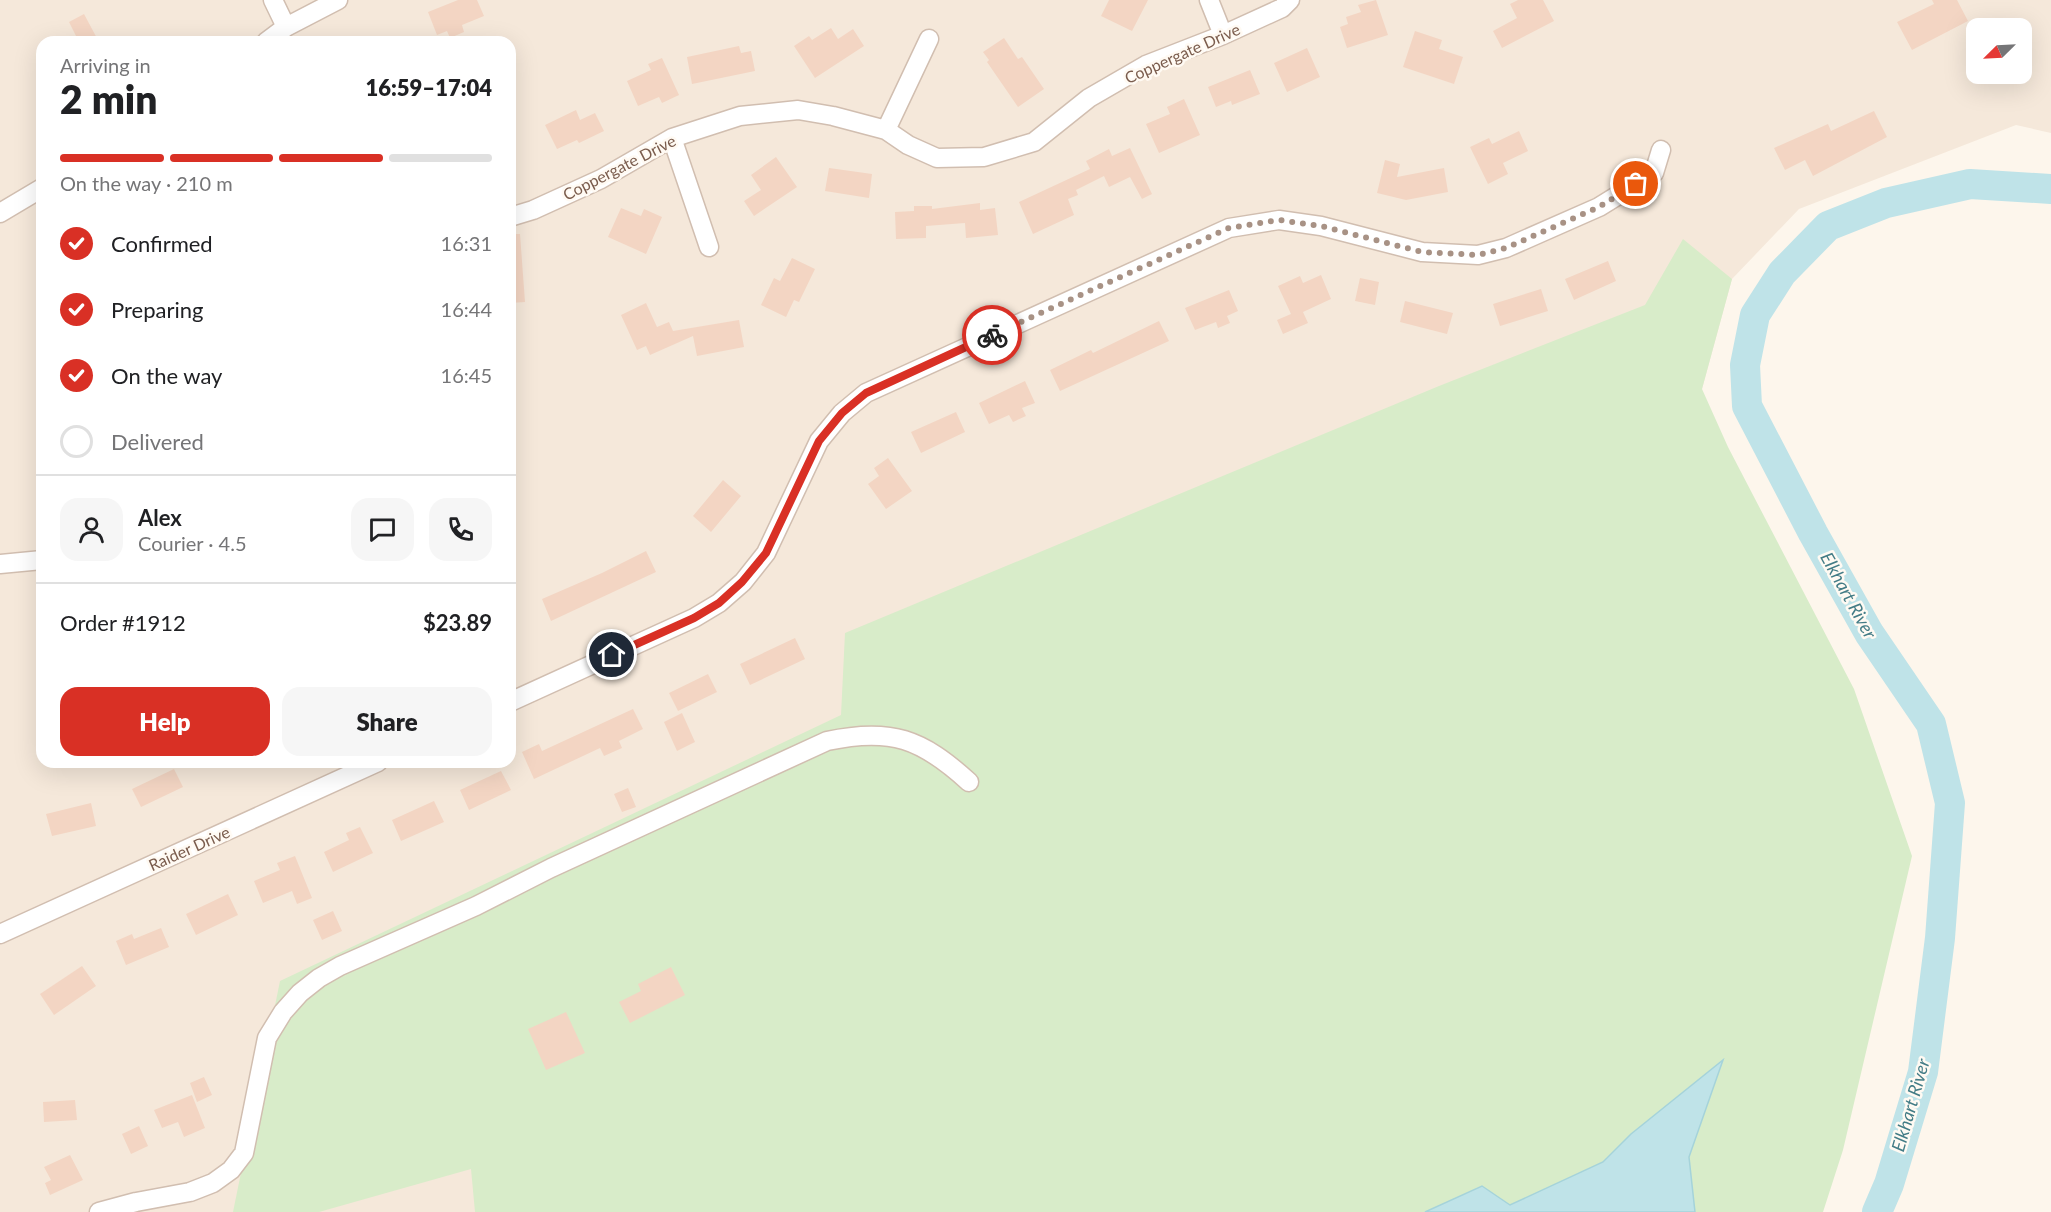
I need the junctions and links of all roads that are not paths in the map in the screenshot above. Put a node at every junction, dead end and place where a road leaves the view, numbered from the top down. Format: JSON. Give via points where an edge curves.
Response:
{"nodes":[{"id":1,"x":273,"y":0,"type":"edge"},
{"id":2,"x":338,"y":0,"type":"edge"},
{"id":3,"x":1209,"y":0,"type":"edge"},
{"id":4,"x":1290,"y":0,"type":"edge"},
{"id":5,"x":286,"y":27,"type":"junction"},
{"id":6,"x":1223,"y":35,"type":"junction"},
{"id":7,"x":274,"y":36,"type":"edge"},
{"id":8,"x":929,"y":39,"type":"dead end"},
{"id":9,"x":886,"y":130,"type":"junction"},
{"id":10,"x":672,"y":138,"type":"junction"},
{"id":11,"x":1660,"y":150,"type":"dead end"},
{"id":12,"x":36,"y":192,"type":"edge"},
{"id":13,"x":0,"y":213,"type":"edge"},
{"id":14,"x":516,"y":215,"type":"edge"},
{"id":15,"x":709,"y":247,"type":"dead end"},
{"id":16,"x":36,"y":561,"type":"edge"},
{"id":17,"x":0,"y":564,"type":"edge"},
{"id":18,"x":516,"y":699,"type":"edge"},
{"id":19,"x":365,"y":768,"type":"edge"},
{"id":20,"x":969,"y":782,"type":"dead end"},
{"id":21,"x":0,"y":934,"type":"edge"},
{"id":22,"x":99,"y":1212,"type":"edge"}],
"edges":[{"from":1,"to":5,"type":"street"},
{"from":2,"to":5,"type":"street"},
{"from":3,"to":6,"type":"street"},
{"from":4,"to":6,"type":"street","name":"Coppergate Drive","via":[[1282,8]]},
{"from":5,"to":7,"type":"street"},
{"from":6,"to":9,"type":"street","name":"Coppergate Drive","via":[[1146,65],[1089,98],[1034,142],[984,157],[937,158]]},
{"from":8,"to":9,"type":"street"},
{"from":9,"to":10,"type":"street","name":"Coppergate Drive","via":[[798,110],[740,116]]},
{"from":10,"to":14,"type":"street","name":"Coppergate Drive","via":[[601,179]]},
{"from":10,"to":15,"type":"street"},
{"from":11,"to":18,"type":"street","via":[[1654,173],[1599,207],[1506,248],[1478,255],[1422,252],[1321,226],[1279,220],[1229,228],[866,393],[842,413],[819,441],[766,553],[719,603]]},
{"from":12,"to":13,"type":"street"},
{"from":16,"to":17,"type":"street"},
{"from":19,"to":21,"type":"street","name":"Raider Drive"},
{"from":20,"to":22,"type":"street","via":[[930,750],[890,736],[827,741],[340,966],[300,993],[282,1012],[267,1038],[244,1153],[231,1170],[190,1192]]}]}
